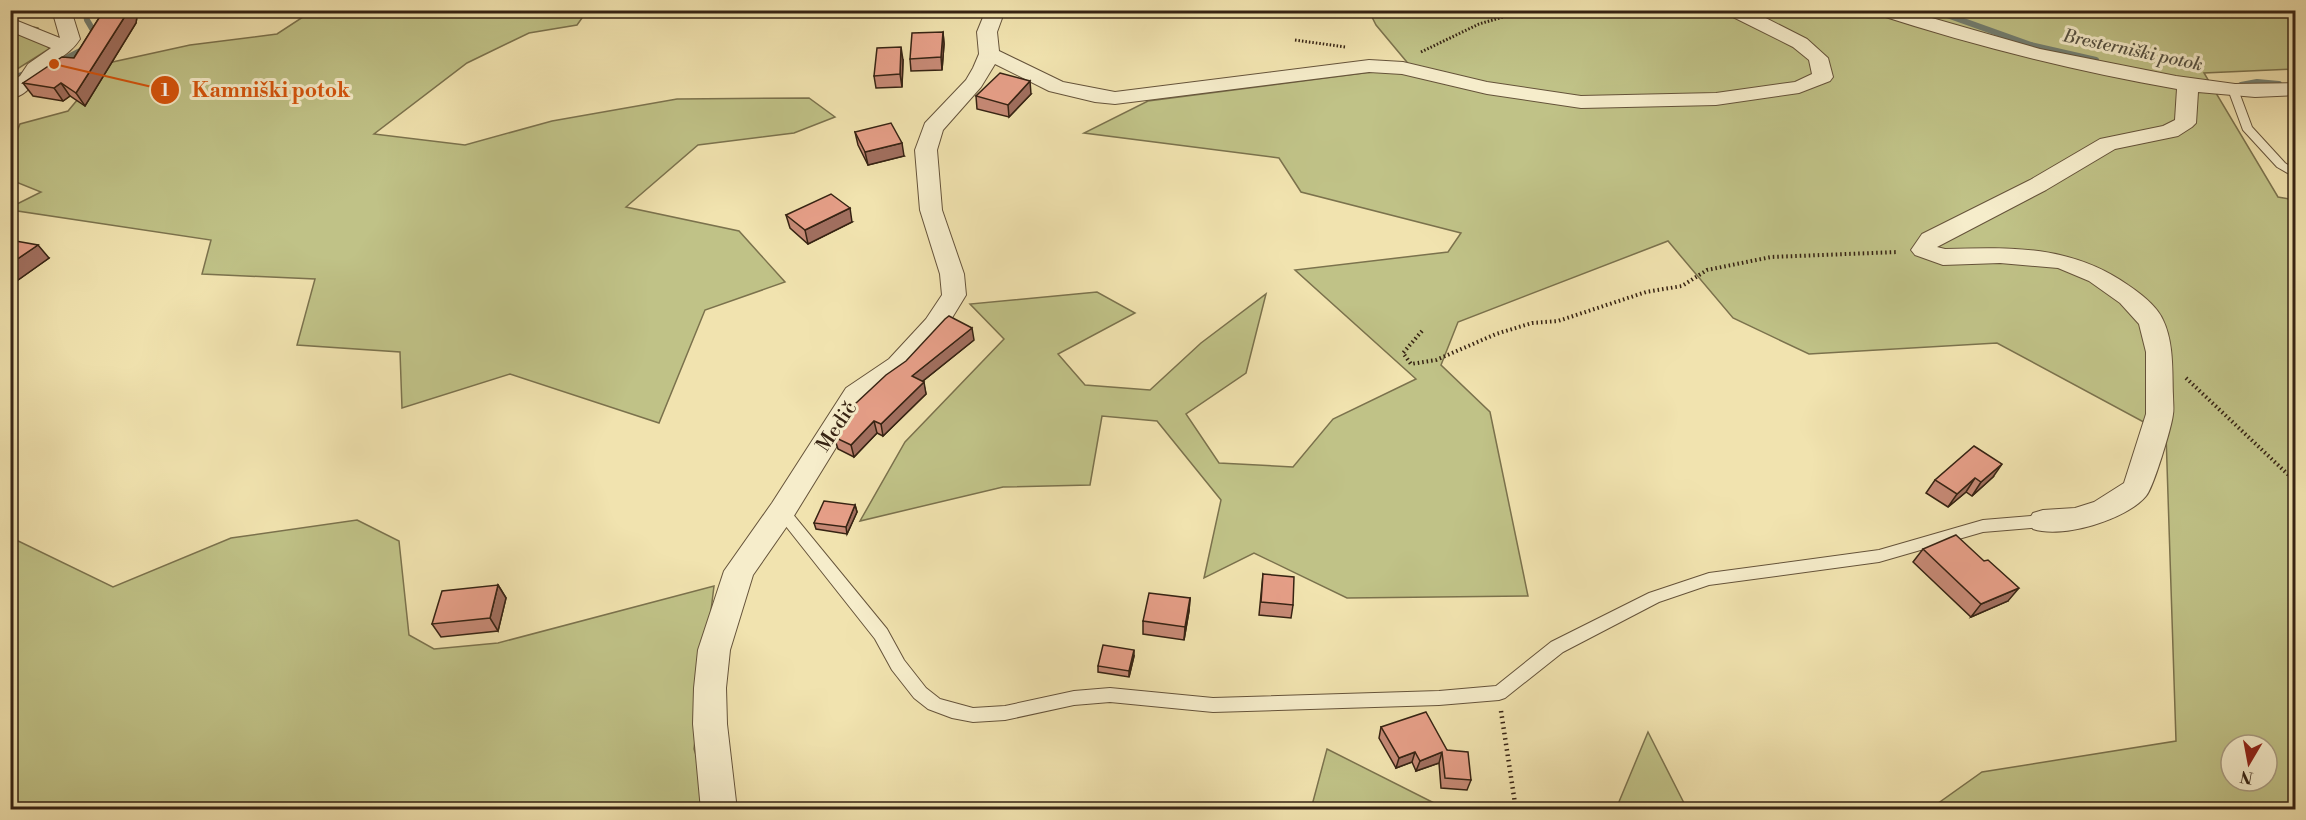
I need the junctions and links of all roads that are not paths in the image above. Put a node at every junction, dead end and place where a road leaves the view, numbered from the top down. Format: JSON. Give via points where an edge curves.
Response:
{"nodes":[{"id":1,"x":61,"y":10,"type":"edge"},
{"id":2,"x":996,"y":10,"type":"edge"},
{"id":3,"x":1734,"y":10,"type":"edge"},
{"id":4,"x":1883,"y":10,"type":"edge"},
{"id":5,"x":10,"y":24,"type":"edge"},
{"id":6,"x":65,"y":47,"type":"junction"},
{"id":7,"x":989,"y":54,"type":"junction"},
{"id":8,"x":31,"y":70,"type":"edge"},
{"id":9,"x":2188,"y":85,"type":"junction"},
{"id":10,"x":2295,"y":90,"type":"edge"},
{"id":11,"x":2234,"y":92,"type":"junction"},
{"id":12,"x":10,"y":93,"type":"edge"},
{"id":13,"x":2295,"y":175,"type":"edge"},
{"id":14,"x":782,"y":511,"type":"junction"},
{"id":15,"x":2043,"y":521,"type":"joint"},
{"id":16,"x":719,"y":810,"type":"edge"}],
"edges":[{"from":1,"to":6,"type":"street","via":[[70,39]]},
{"from":2,"to":7,"type":"street","name":"Medič","via":[[987,33]]},
{"from":3,"to":7,"type":"street","via":[[1800,43],[1818,58],[1823,77],[1799,87],[1716,99],[1581,102],[1487,88],[1402,68],[1369,66],[1115,98],[1056,87]]},
{"from":4,"to":9,"type":"street","via":[[1957,35],[2043,57]]},
{"from":5,"to":6,"type":"street"},
{"from":6,"to":8,"type":"street"},
{"from":7,"to":14,"type":"street","name":"Medič","via":[[974,83],[933,128],[926,150],[931,210],[952,274],[954,295],[935,325],[897,365],[855,395]]},
{"from":8,"to":12,"type":"street"},
{"from":9,"to":11,"type":"street"},
{"from":9,"to":15,"type":"street","via":[[2185,123],[2170,131],[2108,144],[1930,239],[1923,250],[1943,257],[2000,255],[2062,261],[2098,275],[2129,297],[2151,321],[2159,352],[2160,414],[2136,489],[2104,510],[2075,519]]},
{"from":10,"to":11,"type":"street"},
{"from":11,"to":13,"type":"lane","via":[[2247,128]]},
{"from":14,"to":15,"type":"lane","via":[[881,634],[920,693],[934,704],[973,715],[1110,695],[1213,705],[1499,693],[1557,647],[1654,597],[1709,579],[1879,556],[1983,525]]},
{"from":14,"to":16,"type":"street","name":"Medič","via":[[739,571],[714,650],[710,724]]}]}
